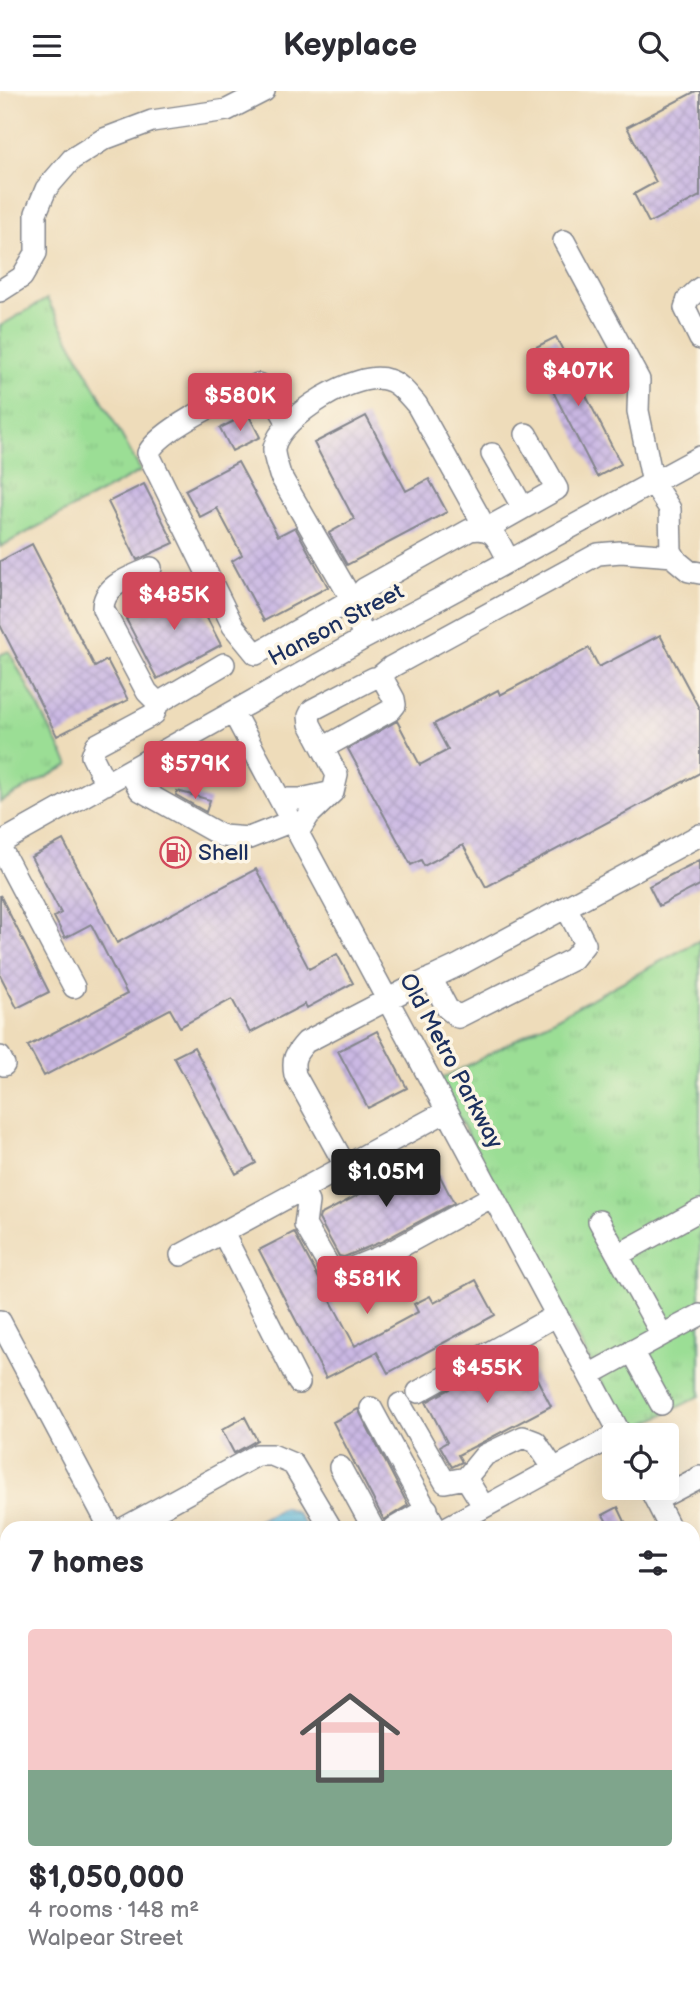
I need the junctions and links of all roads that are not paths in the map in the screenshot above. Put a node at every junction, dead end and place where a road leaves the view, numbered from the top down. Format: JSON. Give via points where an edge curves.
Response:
{"nodes":[{"id":1,"x":264,"y":91,"type":"edge"},
{"id":2,"x":564,"y":240,"type":"dead end"},
{"id":3,"x":700,"y":288,"type":"edge"},
{"id":4,"x":0,"y":291,"type":"edge"},
{"id":5,"x":700,"y":339,"type":"edge"},
{"id":6,"x":288,"y":423,"type":"junction"},
{"id":7,"x":526,"y":434,"type":"dead end"},
{"id":8,"x":492,"y":454,"type":"dead end"},
{"id":9,"x":700,"y":457,"type":"edge"},
{"id":10,"x":653,"y":483,"type":"junction"},
{"id":11,"x":523,"y":508,"type":"junction"},
{"id":12,"x":486,"y":529,"type":"junction"},
{"id":13,"x":509,"y":561,"type":"junction"},
{"id":14,"x":688,"y":567,"type":"edge"},
{"id":15,"x":151,"y":568,"type":"dead end"},
{"id":16,"x":700,"y":590,"type":"edge"},
{"id":17,"x":354,"y":603,"type":"junction"},
{"id":18,"x":364,"y":638,"type":"junction"},
{"id":19,"x":224,"y":664,"type":"dead end"},
{"id":20,"x":379,"y":677,"type":"junction"},
{"id":21,"x":156,"y":708,"type":"junction"},
{"id":22,"x":233,"y":712,"type":"junction"},
{"id":23,"x":173,"y":746,"type":"junction"},
{"id":24,"x":323,"y":748,"type":"junction"},
{"id":25,"x":128,"y":771,"type":"junction"},
{"id":26,"x":106,"y":784,"type":"junction"},
{"id":27,"x":333,"y":792,"type":"junction"},
{"id":28,"x":280,"y":799,"type":"junction"},
{"id":29,"x":295,"y":826,"type":"junction"},
{"id":30,"x":700,"y":835,"type":"edge"},
{"id":31,"x":0,"y":845,"type":"edge"},
{"id":32,"x":566,"y":907,"type":"junction"},
{"id":33,"x":431,"y":978,"type":"junction"},
{"id":34,"x":74,"y":987,"type":"dead end"},
{"id":35,"x":388,"y":1000,"type":"junction"},
{"id":36,"x":447,"y":1111,"type":"junction"},
{"id":37,"x":346,"y":1167,"type":"junction"},
{"id":38,"x":302,"y":1191,"type":"junction"},
{"id":39,"x":493,"y":1196,"type":"junction"},
{"id":40,"x":700,"y":1210,"type":"edge"},
{"id":41,"x":599,"y":1221,"type":"dead end"},
{"id":42,"x":223,"y":1233,"type":"junction"},
{"id":43,"x":181,"y":1255,"type":"dead end"},
{"id":44,"x":618,"y":1255,"type":"junction"},
{"id":45,"x":557,"y":1315,"type":"junction"},
{"id":46,"x":700,"y":1315,"type":"edge"},
{"id":47,"x":0,"y":1321,"type":"edge"},
{"id":48,"x":662,"y":1335,"type":"junction"},
{"id":49,"x":632,"y":1351,"type":"junction"},
{"id":50,"x":589,"y":1375,"type":"junction"},
{"id":51,"x":299,"y":1383,"type":"dead end"},
{"id":52,"x":660,"y":1404,"type":"dead end"},
{"id":53,"x":371,"y":1408,"type":"dead end"},
{"id":54,"x":612,"y":1423,"type":"edge"},
{"id":55,"x":602,"y":1444,"type":"edge"},
{"id":56,"x":340,"y":1467,"type":"dead end"},
{"id":57,"x":554,"y":1469,"type":"junction"},
{"id":58,"x":700,"y":1477,"type":"edge"},
{"id":59,"x":467,"y":1478,"type":"junction"},
{"id":60,"x":679,"y":1485,"type":"edge"},
{"id":61,"x":655,"y":1500,"type":"edge"},
{"id":62,"x":484,"y":1507,"type":"junction"},
{"id":63,"x":431,"y":1519,"type":"edge"},
{"id":64,"x":106,"y":1521,"type":"edge"},
{"id":65,"x":137,"y":1521,"type":"edge"},
{"id":66,"x":327,"y":1521,"type":"edge"},
{"id":67,"x":369,"y":1521,"type":"edge"},
{"id":68,"x":459,"y":1521,"type":"edge"},
{"id":69,"x":662,"y":1521,"type":"edge"}],
"edges":[{"from":1,"to":4,"type":"street","via":[[227,110],[152,121],[104,139],[72,159],[46,188],[36,213],[36,253],[22,277]]},
{"from":2,"to":10,"type":"street","via":[[639,380],[638,411]]},
{"from":3,"to":5,"type":"street","via":[[685,308]]},
{"from":6,"to":12,"type":"street","via":[[301,410],[355,382],[389,380],[417,405]]},
{"from":6,"to":17,"type":"street","via":[[273,451],[281,475]]},
{"from":6,"to":17,"type":"street","via":[[270,390],[258,384],[155,441],[148,453],[233,625],[256,654]]},
{"from":7,"to":11,"type":"street","via":[[557,489]]},
{"from":8,"to":11,"type":"street"},
{"from":9,"to":10,"type":"street","name":"Hanson Street"},
{"from":10,"to":13,"type":"street","name":"Hanson Street"},
{"from":10,"to":14,"type":"street","via":[[670,509],[671,551]]},
{"from":11,"to":12,"type":"street"},
{"from":12,"to":13,"type":"street","via":[[494,534]]},
{"from":12,"to":17,"type":"street","via":[[470,530],[364,589]]},
{"from":13,"to":18,"type":"street","name":"Hanson Street"},
{"from":14,"to":16,"type":"street"},
{"from":14,"to":20,"type":"street","via":[[621,552],[598,554]]},
{"from":15,"to":21,"type":"street","via":[[110,589],[103,609]]},
{"from":17,"to":18,"type":"street"},
{"from":18,"to":22,"type":"street","name":"Hanson Street"},
{"from":19,"to":21,"type":"street"},
{"from":20,"to":24,"type":"street","via":[[312,710],[310,724]]},
{"from":20,"to":24,"type":"street","via":[[395,705]]},
{"from":21,"to":23,"type":"street"},
{"from":21,"to":26,"type":"street","via":[[96,745],[92,756]]},
{"from":22,"to":23,"type":"street","name":"Hanson Street"},
{"from":22,"to":28,"type":"street","name":"Old Metro Parkway"},
{"from":23,"to":25,"type":"street","name":"Hanson Street"},
{"from":24,"to":27,"type":"street","via":[[337,775]]},
{"from":25,"to":26,"type":"street","name":"Hanson Street"},
{"from":25,"to":29,"type":"street","via":[[140,790],[222,836],[249,838]]},
{"from":26,"to":31,"type":"street","name":"Hanson Street"},
{"from":27,"to":28,"type":"street"},
{"from":27,"to":29,"type":"street"},
{"from":28,"to":29,"type":"street","name":"Old Metro Parkway"},
{"from":29,"to":35,"type":"street","name":"Old Metro Parkway"},
{"from":30,"to":32,"type":"street"},
{"from":31,"to":34,"type":"street"},
{"from":32,"to":33,"type":"street"},
{"from":32,"to":33,"type":"street","via":[[584,944],[573,959],[458,1017],[447,1009]]},
{"from":33,"to":35,"type":"street"},
{"from":35,"to":36,"type":"street","name":"Old Metro Parkway"},
{"from":35,"to":37,"type":"street","via":[[306,1042],[292,1062]]},
{"from":36,"to":37,"type":"street"},
{"from":36,"to":39,"type":"street","name":"Old Metro Parkway"},
{"from":37,"to":38,"type":"street"},
{"from":38,"to":39,"type":"street","via":[[308,1202],[305,1225],[330,1268],[345,1271],[389,1253]]},
{"from":38,"to":42,"type":"street"},
{"from":39,"to":45,"type":"street","name":"Old Metro Parkway"},
{"from":40,"to":44,"type":"street"},
{"from":41,"to":44,"type":"street"},
{"from":42,"to":43,"type":"street"},
{"from":42,"to":51,"type":"street"},
{"from":44,"to":48,"type":"street"},
{"from":45,"to":50,"type":"street","name":"Old Metro Parkway"},
{"from":45,"to":59,"type":"street","via":[[409,1398],[446,1482]]},
{"from":46,"to":48,"type":"street"},
{"from":47,"to":64,"type":"street"},
{"from":48,"to":49,"type":"street"},
{"from":49,"to":50,"type":"street"},
{"from":49,"to":52,"type":"street"},
{"from":50,"to":54,"type":"street","name":"Old Metro Parkway"},
{"from":53,"to":63,"type":"street"},
{"from":55,"to":57,"type":"street"},
{"from":56,"to":67,"type":"street"},
{"from":57,"to":59,"type":"street","via":[[536,1442],[523,1437],[485,1455]]},
{"from":57,"to":62,"type":"street"},
{"from":58,"to":60,"type":"street"},
{"from":59,"to":62,"type":"street"},
{"from":61,"to":69,"type":"street"},
{"from":62,"to":68,"type":"street"},
{"from":65,"to":66,"type":"street","via":[[257,1455],[272,1455],[293,1464]]}]}
